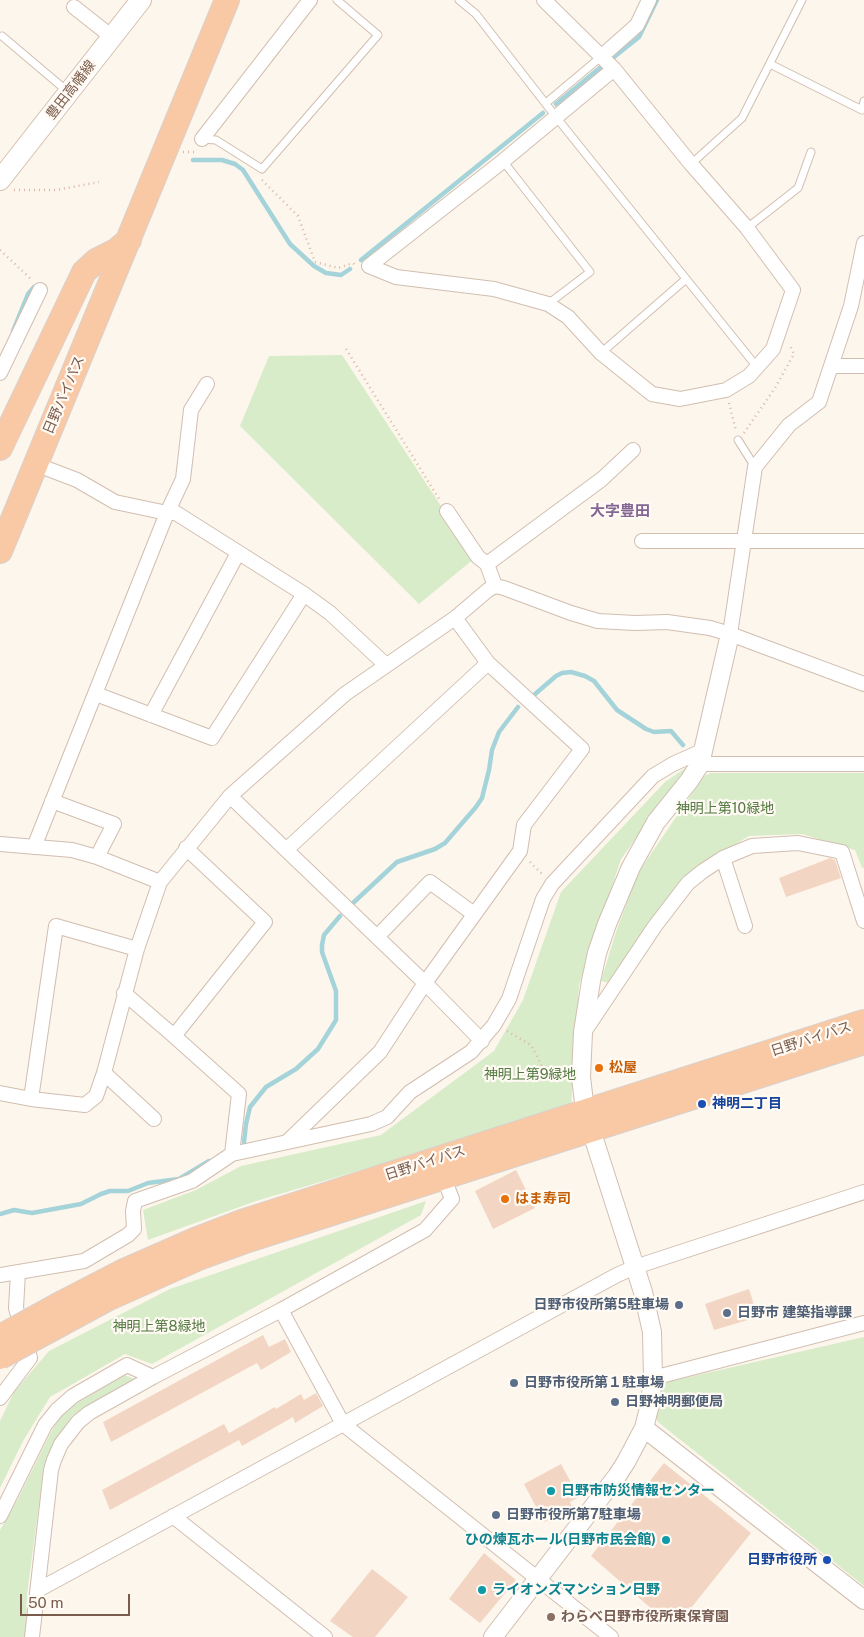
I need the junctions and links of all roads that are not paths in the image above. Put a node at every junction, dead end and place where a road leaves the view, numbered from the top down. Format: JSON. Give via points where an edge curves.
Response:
{"nodes":[{"id":1,"x":141,"y":0,"type":"edge"},
{"id":2,"x":227,"y":0,"type":"edge"},
{"id":3,"x":310,"y":0,"type":"edge"},
{"id":4,"x":337,"y":0,"type":"edge"},
{"id":5,"x":459,"y":0,"type":"edge"},
{"id":6,"x":544,"y":0,"type":"edge"},
{"id":7,"x":650,"y":0,"type":"edge"},
{"id":8,"x":802,"y":0,"type":"edge"},
{"id":9,"x":74,"y":7,"type":"dead end"},
{"id":10,"x":2,"y":36,"type":"dead end"},
{"id":11,"x":112,"y":37,"type":"junction"},
{"id":12,"x":602,"y":56,"type":"junction"},
{"id":13,"x":770,"y":64,"type":"junction"},
{"id":14,"x":614,"y":69,"type":"junction"},
{"id":15,"x":69,"y":92,"type":"junction"},
{"id":16,"x":864,"y":101,"type":"edge"},
{"id":17,"x":546,"y":103,"type":"junction"},
{"id":18,"x":556,"y":117,"type":"junction"},
{"id":19,"x":202,"y":139,"type":"joint"},
{"id":20,"x":810,"y":152,"type":"dead end"},
{"id":21,"x":502,"y":161,"type":"junction"},
{"id":22,"x":691,"y":164,"type":"junction"},
{"id":23,"x":5,"y":185,"type":"edge"},
{"id":24,"x":747,"y":228,"type":"junction"},
{"id":25,"x":129,"y":240,"type":"junction"},
{"id":26,"x":864,"y":243,"type":"edge"},
{"id":27,"x":862,"y":258,"type":"edge"},
{"id":28,"x":686,"y":280,"type":"junction"},
{"id":29,"x":40,"y":290,"type":"road end"},
{"id":30,"x":548,"y":304,"type":"junction"},
{"id":31,"x":601,"y":352,"type":"junction"},
{"id":32,"x":832,"y":366,"type":"junction"},
{"id":33,"x":864,"y":366,"type":"edge"},
{"id":34,"x":758,"y":368,"type":"junction"},
{"id":35,"x":0,"y":373,"type":"edge"},
{"id":36,"x":206,"y":384,"type":"dead end"},
{"id":37,"x":738,"y":440,"type":"road end"},
{"id":38,"x":0,"y":448,"type":"edge"},
{"id":39,"x":632,"y":450,"type":"dead end"},
{"id":40,"x":35,"y":464,"type":"junction"},
{"id":41,"x":756,"y":467,"type":"junction"},
{"id":42,"x":447,"y":511,"type":"road end"},
{"id":43,"x":167,"y":512,"type":"junction"},
{"id":44,"x":642,"y":541,"type":"dead end"},
{"id":45,"x":743,"y":541,"type":"junction"},
{"id":46,"x":864,"y":541,"type":"edge"},
{"id":47,"x":0,"y":551,"type":"edge"},
{"id":48,"x":238,"y":553,"type":"junction"},
{"id":49,"x":487,"y":564,"type":"junction"},
{"id":50,"x":495,"y":586,"type":"junction"},
{"id":51,"x":304,"y":594,"type":"junction"},
{"id":52,"x":455,"y":618,"type":"junction"},
{"id":53,"x":730,"y":634,"type":"junction"},
{"id":54,"x":488,"y":663,"type":"junction"},
{"id":55,"x":386,"y":665,"type":"junction"},
{"id":56,"x":864,"y":684,"type":"edge"},
{"id":57,"x":96,"y":694,"type":"junction"},
{"id":58,"x":151,"y":715,"type":"junction"},
{"id":59,"x":701,"y":758,"type":"junction"},
{"id":60,"x":864,"y":764,"type":"edge"},
{"id":61,"x":230,"y":796,"type":"junction"},
{"id":62,"x":52,"y":801,"type":"junction"},
{"id":63,"x":0,"y":844,"type":"edge"},
{"id":64,"x":34,"y":847,"type":"junction"},
{"id":65,"x":186,"y":848,"type":"junction"},
{"id":66,"x":286,"y":850,"type":"junction"},
{"id":67,"x":97,"y":857,"type":"junction"},
{"id":68,"x":723,"y":858,"type":"junction"},
{"id":69,"x":160,"y":882,"type":"junction"},
{"id":70,"x":474,"y":914,"type":"junction"},
{"id":71,"x":864,"y":921,"type":"edge"},
{"id":72,"x":745,"y":926,"type":"dead end"},
{"id":73,"x":377,"y":937,"type":"junction"},
{"id":74,"x":137,"y":949,"type":"junction"},
{"id":75,"x":425,"y":983,"type":"junction"},
{"id":76,"x":124,"y":993,"type":"junction"},
{"id":77,"x":864,"y":1022,"type":"edge"},
{"id":78,"x":583,"y":1032,"type":"junction"},
{"id":79,"x":174,"y":1036,"type":"junction"},
{"id":80,"x":482,"y":1041,"type":"junction"},
{"id":81,"x":864,"y":1042,"type":"edge"},
{"id":82,"x":104,"y":1074,"type":"junction"},
{"id":83,"x":0,"y":1093,"type":"edge"},
{"id":84,"x":31,"y":1099,"type":"junction"},
{"id":85,"x":154,"y":1119,"type":"dead end"},
{"id":86,"x":588,"y":1121,"type":"junction"},
{"id":87,"x":288,"y":1142,"type":"junction"},
{"id":88,"x":232,"y":1154,"type":"junction"},
{"id":89,"x":443,"y":1176,"type":"junction"},
{"id":90,"x":864,"y":1192,"type":"edge"},
{"id":91,"x":198,"y":1249,"type":"junction"},
{"id":92,"x":635,"y":1266,"type":"junction"},
{"id":93,"x":18,"y":1272,"type":"junction"},
{"id":94,"x":0,"y":1275,"type":"edge"},
{"id":95,"x":282,"y":1310,"type":"junction"},
{"id":96,"x":864,"y":1323,"type":"edge"},
{"id":97,"x":0,"y":1337,"type":"edge"},
{"id":98,"x":0,"y":1357,"type":"edge"},
{"id":99,"x":153,"y":1377,"type":"junction"},
{"id":100,"x":653,"y":1378,"type":"junction"},
{"id":101,"x":0,"y":1398,"type":"edge"},
{"id":102,"x":343,"y":1424,"type":"junction"},
{"id":103,"x":644,"y":1428,"type":"junction"},
{"id":104,"x":0,"y":1516,"type":"edge"},
{"id":105,"x":173,"y":1516,"type":"junction"},
{"id":106,"x":539,"y":1580,"type":"junction"},
{"id":107,"x":38,"y":1590,"type":"junction"},
{"id":108,"x":864,"y":1600,"type":"edge"},
{"id":109,"x":35,"y":1635,"type":"edge"},
{"id":110,"x":326,"y":1637,"type":"edge"},
{"id":111,"x":493,"y":1637,"type":"edge"},
{"id":112,"x":611,"y":1637,"type":"edge"}],
"edges":[{"from":1,"to":11,"type":"main road","name":"豊田高幡線"},
{"from":2,"to":25,"type":"highway","name":"日野バイパス"},
{"from":3,"to":19,"type":"street"},
{"from":4,"to":19,"type":"lane","via":[[378,35],[262,169],[216,140]]},
{"from":5,"to":17,"type":"lane","via":[[476,14]]},
{"from":6,"to":12,"type":"street"},
{"from":7,"to":12,"type":"street","via":[[637,25]]},
{"from":8,"to":13,"type":"lane"},
{"from":9,"to":11,"type":"street"},
{"from":10,"to":15,"type":"lane"},
{"from":11,"to":15,"type":"main road","name":"豊田高幡線"},
{"from":12,"to":14,"type":"street"},
{"from":12,"to":17,"type":"lane"},
{"from":13,"to":16,"type":"lane","via":[[862,110]]},
{"from":13,"to":22,"type":"lane","via":[[742,118]]},
{"from":14,"to":18,"type":"street"},
{"from":14,"to":22,"type":"street"},
{"from":15,"to":23,"type":"main road","name":"豊田高幡線"},
{"from":17,"to":18,"type":"lane"},
{"from":18,"to":21,"type":"street"},
{"from":18,"to":28,"type":"lane"},
{"from":20,"to":24,"type":"lane","via":[[798,188]]},
{"from":21,"to":30,"type":"lane","via":[[590,272]]},
{"from":21,"to":30,"type":"street","via":[[369,266],[396,277],[494,289]]},
{"from":22,"to":24,"type":"street"},
{"from":24,"to":34,"type":"street","via":[[793,290],[772,349]]},
{"from":25,"to":38,"type":"highway","via":[[84,272]]},
{"from":25,"to":40,"type":"highway","name":"日野バイパス"},
{"from":26,"to":27,"type":"street"},
{"from":27,"to":32,"type":"street"},
{"from":28,"to":31,"type":"lane"},
{"from":28,"to":34,"type":"lane"},
{"from":29,"to":35,"type":"street"},
{"from":30,"to":31,"type":"street","via":[[568,317]]},
{"from":31,"to":34,"type":"street","via":[[652,394],[680,399],[726,390]]},
{"from":32,"to":33,"type":"street"},
{"from":32,"to":41,"type":"street","via":[[819,402],[790,425]]},
{"from":36,"to":43,"type":"street","via":[[192,410],[183,479]]},
{"from":37,"to":41,"type":"lane"},
{"from":39,"to":49,"type":"street","via":[[602,479]]},
{"from":40,"to":43,"type":"street","via":[[77,480],[115,502]]},
{"from":40,"to":47,"type":"highway","name":"日野バイパス"},
{"from":41,"to":45,"type":"street"},
{"from":42,"to":49,"type":"street","via":[[478,557]]},
{"from":43,"to":48,"type":"street","via":[[176,513]]},
{"from":43,"to":57,"type":"street"},
{"from":44,"to":45,"type":"street"},
{"from":45,"to":46,"type":"street"},
{"from":45,"to":53,"type":"street"},
{"from":48,"to":51,"type":"street"},
{"from":48,"to":58,"type":"street"},
{"from":49,"to":50,"type":"street"},
{"from":50,"to":52,"type":"street"},
{"from":50,"to":53,"type":"street","via":[[598,621],[667,622]]},
{"from":51,"to":55,"type":"street","via":[[330,613]]},
{"from":51,"to":58,"type":"street","via":[[212,738]]},
{"from":52,"to":54,"type":"street"},
{"from":52,"to":55,"type":"street"},
{"from":53,"to":56,"type":"street"},
{"from":53,"to":59,"type":"street"},
{"from":54,"to":66,"type":"street"},
{"from":54,"to":70,"type":"street","via":[[582,749],[524,825],[520,851]]},
{"from":55,"to":61,"type":"street","via":[[345,694]]},
{"from":57,"to":58,"type":"street"},
{"from":57,"to":62,"type":"street"},
{"from":59,"to":60,"type":"street"},
{"from":59,"to":78,"type":"street","via":[[689,781],[656,822],[631,867],[597,953]]},
{"from":59,"to":80,"type":"street","via":[[673,764],[653,776],[552,884],[543,899],[509,999]]},
{"from":61,"to":65,"type":"street"},
{"from":61,"to":66,"type":"street"},
{"from":62,"to":64,"type":"street"},
{"from":62,"to":67,"type":"street","via":[[114,824]]},
{"from":63,"to":64,"type":"street"},
{"from":64,"to":67,"type":"street","via":[[72,850]]},
{"from":65,"to":69,"type":"street"},
{"from":65,"to":79,"type":"street","via":[[265,922]]},
{"from":66,"to":73,"type":"street"},
{"from":67,"to":69,"type":"street"},
{"from":68,"to":71,"type":"street","via":[[752,846],[798,842],[842,852]]},
{"from":68,"to":72,"type":"street"},
{"from":68,"to":78,"type":"street","via":[[688,883]]},
{"from":69,"to":74,"type":"street"},
{"from":70,"to":73,"type":"street","via":[[430,882]]},
{"from":70,"to":75,"type":"street"},
{"from":73,"to":75,"type":"street"},
{"from":74,"to":76,"type":"street"},
{"from":74,"to":84,"type":"street","via":[[56,926]]},
{"from":75,"to":80,"type":"street"},
{"from":75,"to":87,"type":"street","via":[[380,1052]]},
{"from":76,"to":79,"type":"street"},
{"from":76,"to":82,"type":"street"},
{"from":77,"to":86,"type":"highway","name":"日野バイパス"},
{"from":78,"to":86,"type":"street","via":[[581,1077]]},
{"from":79,"to":88,"type":"street","via":[[239,1094]]},
{"from":80,"to":87,"type":"street","via":[[471,1052],[410,1092],[387,1117],[371,1124]]},
{"from":81,"to":86,"type":"highway","name":"日野バイパス"},
{"from":82,"to":84,"type":"street","via":[[96,1096],[85,1105]]},
{"from":82,"to":85,"type":"street"},
{"from":83,"to":84,"type":"street"},
{"from":86,"to":89,"type":"highway","name":"日野バイパス"},
{"from":86,"to":91,"type":"highway","name":"日野バイパス","via":[[242,1222]]},
{"from":86,"to":92,"type":"street"},
{"from":87,"to":88,"type":"street"},
{"from":88,"to":93,"type":"street","via":[[192,1181],[135,1201],[132,1211],[134,1230],[84,1261]]},
{"from":89,"to":91,"type":"highway","name":"日野バイパス","via":[[248,1240]]},
{"from":89,"to":95,"type":"street","via":[[452,1199],[425,1230]]},
{"from":90,"to":92,"type":"street"},
{"from":91,"to":97,"type":"highway","name":"日野バイパス","bridge":true,"via":[[100,1283]]},
{"from":91,"to":98,"type":"highway","name":"日野バイパス","bridge":true},
{"from":92,"to":100,"type":"street","via":[[652,1332]]},
{"from":92,"to":102,"type":"street"},
{"from":93,"to":94,"type":"street"},
{"from":93,"to":101,"type":"street","via":[[16,1308],[30,1358]]},
{"from":95,"to":99,"type":"street"},
{"from":95,"to":102,"type":"street"},
{"from":96,"to":100,"type":"street"},
{"from":99,"to":104,"type":"street","via":[[127,1365],[73,1396],[45,1425]]},
{"from":99,"to":107,"type":"street","via":[[89,1413],[61,1444],[51,1470]]},
{"from":100,"to":103,"type":"street"},
{"from":102,"to":105,"type":"street"},
{"from":102,"to":106,"type":"street"},
{"from":103,"to":106,"type":"street","via":[[618,1476]]},
{"from":103,"to":108,"type":"street"},
{"from":105,"to":107,"type":"street"},
{"from":105,"to":110,"type":"street"},
{"from":106,"to":111,"type":"street"},
{"from":106,"to":112,"type":"street"},
{"from":107,"to":109,"type":"street"}]}
